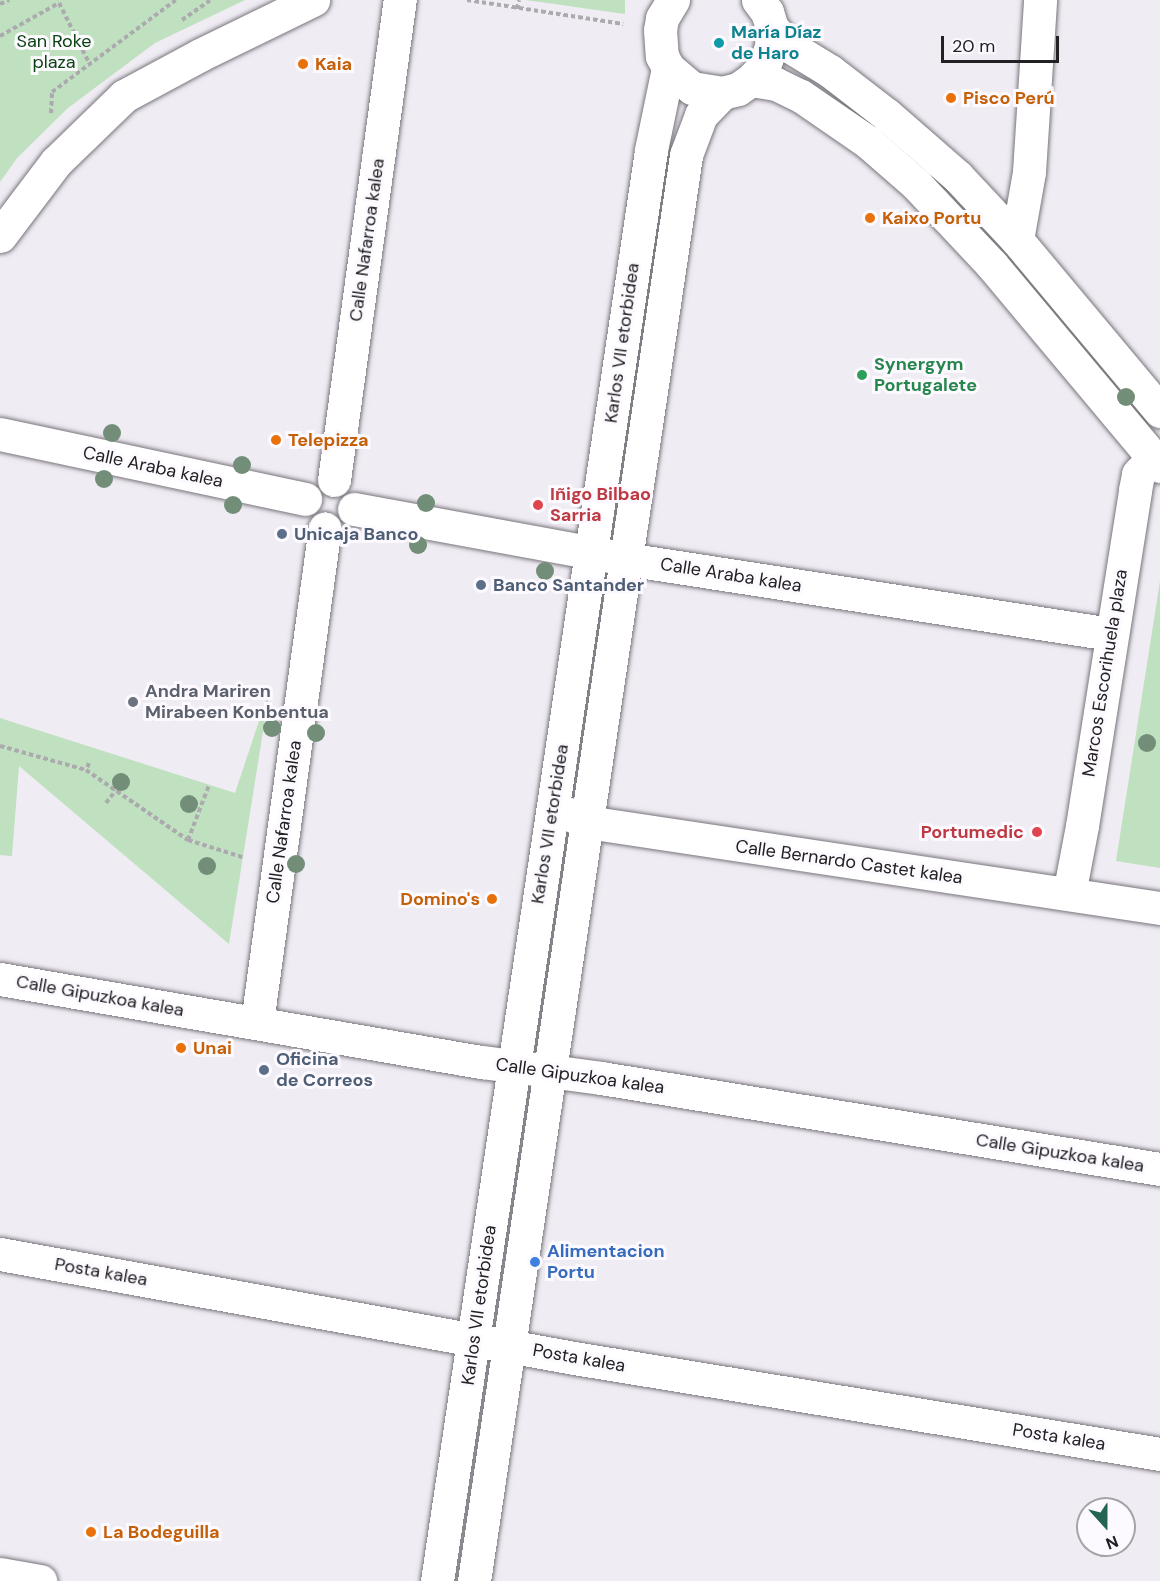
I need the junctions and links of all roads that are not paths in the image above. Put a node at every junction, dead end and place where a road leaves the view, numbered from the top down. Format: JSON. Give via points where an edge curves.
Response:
{"nodes":[{"id":1,"x":400,"y":0,"type":"edge"},
{"id":2,"x":1040,"y":0,"type":"edge"},
{"id":3,"x":310,"y":2,"type":"edge"},
{"id":4,"x":666,"y":6,"type":"edge"},
{"id":5,"x":765,"y":14,"type":"edge"},
{"id":6,"x":668,"y":68,"type":"junction"},
{"id":7,"x":737,"y":87,"type":"junction"},
{"id":8,"x":0,"y":236,"type":"edge"},
{"id":9,"x":1017,"y":240,"type":"junction"},
{"id":10,"x":992,"y":265,"type":"junction"},
{"id":11,"x":1160,"y":411,"type":"edge"},
{"id":12,"x":0,"y":434,"type":"edge"},
{"id":13,"x":1157,"y":462,"type":"edge"},
{"id":14,"x":334,"y":480,"type":"junction"},
{"id":15,"x":305,"y":500,"type":"junction"},
{"id":16,"x":354,"y":509,"type":"junction"},
{"id":17,"x":325,"y":529,"type":"junction"},
{"id":18,"x":591,"y":553,"type":"junction"},
{"id":19,"x":626,"y":560,"type":"junction"},
{"id":20,"x":1110,"y":634,"type":"junction"},
{"id":21,"x":556,"y":790,"type":"junction"},
{"id":22,"x":587,"y":822,"type":"junction"},
{"id":23,"x":1069,"y":894,"type":"junction"},
{"id":24,"x":1160,"y":908,"type":"edge"},
{"id":25,"x":0,"y":979,"type":"edge"},
{"id":26,"x":259,"y":1008,"type":"dead end"},
{"id":27,"x":514,"y":1065,"type":"junction"},
{"id":28,"x":550,"y":1070,"type":"junction"},
{"id":29,"x":1160,"y":1169,"type":"edge"},
{"id":30,"x":0,"y":1254,"type":"edge"},
{"id":31,"x":474,"y":1338,"type":"junction"},
{"id":32,"x":509,"y":1345,"type":"junction"},
{"id":33,"x":1160,"y":1454,"type":"edge"},
{"id":34,"x":0,"y":1574,"type":"edge"},
{"id":35,"x":40,"y":1581,"type":"edge"},
{"id":36,"x":437,"y":1581,"type":"edge"},
{"id":37,"x":474,"y":1581,"type":"edge"}],
"edges":[{"from":1,"to":14,"type":"street","name":"Calle Nafarroa kalea"},
{"from":2,"to":9,"type":"street","via":[[1029,172]]},
{"from":3,"to":8,"type":"street","via":[[124,96],[56,162]]},
{"from":4,"to":6,"type":"street","via":[[660,44]]},
{"from":5,"to":7,"type":"street","name":"Karlos VII etorbidea","via":[[771,47],[764,66]]},
{"from":5,"to":9,"type":"street","via":[[789,46],[896,123],[958,177]]},
{"from":6,"to":7,"type":"street","via":[[692,88]]},
{"from":6,"to":18,"type":"street","name":"Karlos VII etorbidea","via":[[651,150]]},
{"from":7,"to":10,"type":"street","via":[[776,84],[801,96],[868,142],[916,184]]},
{"from":7,"to":19,"type":"street","name":"Karlos VII etorbidea","via":[[701,115],[686,155]]},
{"from":9,"to":10,"type":"street"},
{"from":9,"to":11,"type":"street"},
{"from":10,"to":13,"type":"street"},
{"from":12,"to":15,"type":"street","name":"Calle Araba kalea"},
{"from":13,"to":20,"type":"street","name":"Marcos Escorihuela plaza","via":[[1138,474]]},
{"from":14,"to":15,"type":"street","via":[[322,480]]},
{"from":14,"to":16,"type":"street","via":[[351,492]]},
{"from":15,"to":17,"type":"street","via":[[311,521]]},
{"from":16,"to":17,"type":"street","via":[[348,522]]},
{"from":16,"to":18,"type":"street","name":"Calle Araba kalea"},
{"from":17,"to":26,"type":"street","name":"Calle Nafarroa kalea"},
{"from":18,"to":19,"type":"street","name":"Calle Araba kalea"},
{"from":18,"to":21,"type":"street","name":"Karlos VII etorbidea"},
{"from":19,"to":20,"type":"street","name":"Calle Araba kalea"},
{"from":19,"to":22,"type":"street","name":"Karlos VII etorbidea"},
{"from":20,"to":23,"type":"street","name":"Marcos Escorihuela plaza"},
{"from":21,"to":22,"type":"street","name":"Calle Bernardo Castet kalea","via":[[566,813]]},
{"from":21,"to":27,"type":"street","name":"Karlos VII etorbidea"},
{"from":22,"to":23,"type":"street","name":"Calle Bernardo Castet kalea"},
{"from":22,"to":28,"type":"street","name":"Karlos VII etorbidea"},
{"from":23,"to":24,"type":"street","name":"Calle Bernardo Castet kalea"},
{"from":25,"to":27,"type":"street","name":"Calle Gipuzkoa kalea"},
{"from":27,"to":28,"type":"street","name":"Calle Gipuzkoa kalea"},
{"from":27,"to":31,"type":"street","name":"Karlos VII etorbidea"},
{"from":28,"to":29,"type":"street","name":"Calle Gipuzkoa kalea"},
{"from":28,"to":32,"type":"street","name":"Karlos VII etorbidea"},
{"from":30,"to":31,"type":"street","name":"Posta kalea"},
{"from":31,"to":32,"type":"street","name":"Posta kalea"},
{"from":31,"to":36,"type":"street","name":"Karlos VII etorbidea"},
{"from":32,"to":33,"type":"street","name":"Posta kalea"},
{"from":32,"to":37,"type":"street","name":"Karlos VII etorbidea"},
{"from":34,"to":35,"type":"street"}]}
